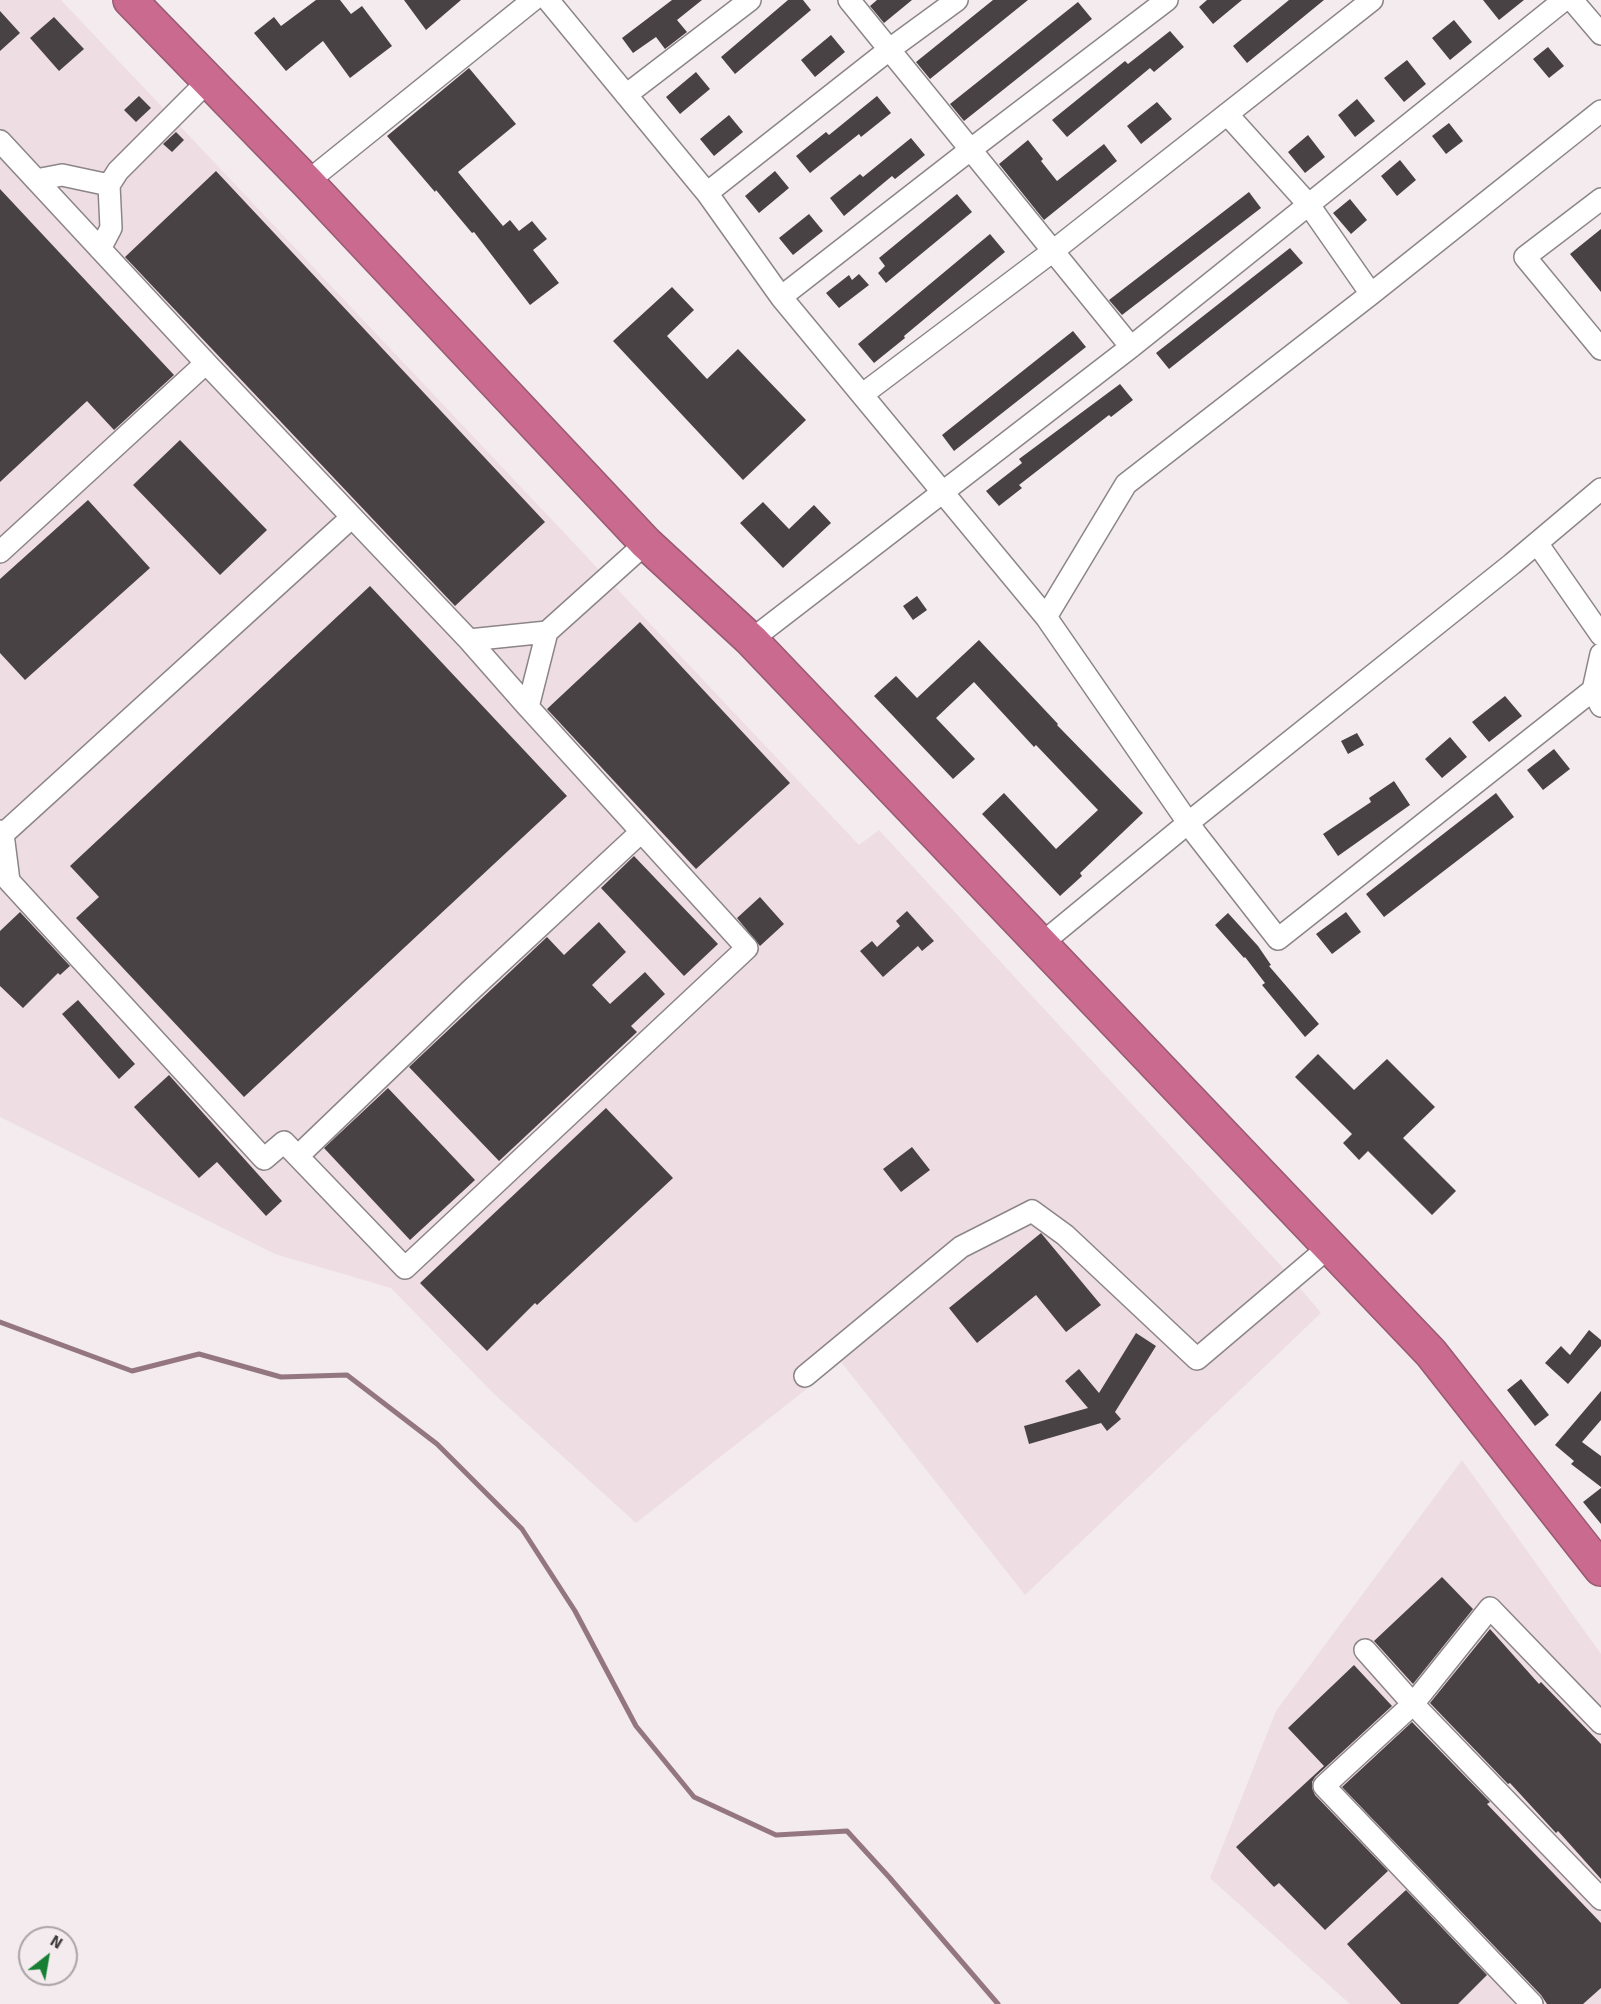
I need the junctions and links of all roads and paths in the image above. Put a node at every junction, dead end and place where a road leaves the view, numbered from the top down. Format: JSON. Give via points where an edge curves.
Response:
{"nodes":[{"id":1,"x":130,"y":0,"type":"edge"},
{"id":2,"x":533,"y":0,"type":"edge"},
{"id":3,"x":548,"y":0,"type":"edge"},
{"id":4,"x":750,"y":0,"type":"edge"},
{"id":5,"x":849,"y":0,"type":"edge"},
{"id":6,"x":957,"y":0,"type":"edge"},
{"id":7,"x":1167,"y":0,"type":"edge"},
{"id":8,"x":1372,"y":0,"type":"edge"},
{"id":9,"x":1564,"y":0,"type":"edge"},
{"id":10,"x":1572,"y":0,"type":"edge"},
{"id":11,"x":1601,"y":34,"type":"edge"},
{"id":12,"x":890,"y":49,"type":"junction"},
{"id":13,"x":208,"y":81,"type":"junction"},
{"id":14,"x":626,"y":95,"type":"junction"},
{"id":15,"x":1601,"y":111,"type":"edge"},
{"id":16,"x":1227,"y":114,"type":"junction"},
{"id":17,"x":0,"y":141,"type":"edge"},
{"id":18,"x":970,"y":150,"type":"junction"},
{"id":19,"x":36,"y":180,"type":"junction"},
{"id":20,"x":307,"y":182,"type":"junction"},
{"id":21,"x":109,"y":185,"type":"junction"},
{"id":22,"x":707,"y":193,"type":"junction"},
{"id":23,"x":1601,"y":199,"type":"edge"},
{"id":24,"x":1309,"y":205,"type":"junction"},
{"id":25,"x":100,"y":249,"type":"junction"},
{"id":26,"x":1053,"y":251,"type":"junction"},
{"id":27,"x":1371,"y":294,"type":"junction"},
{"id":28,"x":781,"y":297,"type":"junction"},
{"id":29,"x":1131,"y":347,"type":"junction"},
{"id":30,"x":1601,"y":349,"type":"edge"},
{"id":31,"x":206,"y":363,"type":"junction"},
{"id":32,"x":862,"y":394,"type":"junction"},
{"id":33,"x":1601,"y":489,"type":"edge"},
{"id":34,"x":942,"y":493,"type":"junction"},
{"id":35,"x":352,"y":517,"type":"junction"},
{"id":36,"x":646,"y":543,"type":"junction"},
{"id":37,"x":1537,"y":543,"type":"junction"},
{"id":38,"x":0,"y":552,"type":"edge"},
{"id":39,"x":1046,"y":617,"type":"junction"},
{"id":40,"x":547,"y":632,"type":"junction"},
{"id":41,"x":1601,"y":635,"type":"edge"},
{"id":42,"x":469,"y":640,"type":"junction"},
{"id":43,"x":751,"y":640,"type":"junction"},
{"id":44,"x":1601,"y":654,"type":"edge"},
{"id":45,"x":1597,"y":698,"type":"edge"},
{"id":46,"x":528,"y":707,"type":"junction"},
{"id":47,"x":1188,"y":823,"type":"junction"},
{"id":48,"x":641,"y":832,"type":"junction"},
{"id":49,"x":1,"y":834,"type":"edge"},
{"id":50,"x":1041,"y":944,"type":"junction"},
{"id":51,"x":298,"y":1156,"type":"junction"},
{"id":52,"x":1329,"y":1247,"type":"junction"},
{"id":53,"x":805,"y":1376,"type":"dead end"},
{"id":54,"x":1601,"y":1569,"type":"edge"},
{"id":55,"x":1365,"y":1650,"type":"dead end"},
{"id":56,"x":1413,"y":1704,"type":"junction"},
{"id":57,"x":1601,"y":1723,"type":"edge"},
{"id":58,"x":1601,"y":1899,"type":"edge"},
{"id":59,"x":1532,"y":2004,"type":"edge"}],
"edges":[{"from":1,"to":13,"type":"highway"},
{"from":2,"to":20,"type":"street"},
{"from":3,"to":14,"type":"street"},
{"from":4,"to":14,"type":"street"},
{"from":5,"to":12,"type":"street"},
{"from":6,"to":12,"type":"street"},
{"from":7,"to":18,"type":"street"},
{"from":8,"to":16,"type":"street"},
{"from":9,"to":24,"type":"street"},
{"from":10,"to":11,"type":"street"},
{"from":12,"to":18,"type":"street"},
{"from":12,"to":22,"type":"street"},
{"from":13,"to":20,"type":"highway"},
{"from":13,"to":21,"type":"street","via":[[118,171]]},
{"from":14,"to":22,"type":"street"},
{"from":15,"to":27,"type":"street"},
{"from":16,"to":24,"type":"street"},
{"from":16,"to":26,"type":"street"},
{"from":17,"to":19,"type":"street"},
{"from":18,"to":26,"type":"street"},
{"from":18,"to":28,"type":"street"},
{"from":19,"to":21,"type":"street","via":[[62,175]]},
{"from":19,"to":25,"type":"street"},
{"from":20,"to":36,"type":"highway"},
{"from":21,"to":25,"type":"street","via":[[111,228]]},
{"from":22,"to":28,"type":"street"},
{"from":23,"to":30,"type":"street","via":[[1525,257]]},
{"from":24,"to":27,"type":"street"},
{"from":24,"to":29,"type":"street"},
{"from":25,"to":31,"type":"street"},
{"from":26,"to":29,"type":"street"},
{"from":26,"to":32,"type":"street"},
{"from":27,"to":39,"type":"street","via":[[1126,484]]},
{"from":28,"to":32,"type":"street"},
{"from":29,"to":34,"type":"street"},
{"from":31,"to":35,"type":"street"},
{"from":31,"to":38,"type":"street"},
{"from":32,"to":34,"type":"street"},
{"from":33,"to":37,"type":"street"},
{"from":34,"to":39,"type":"street"},
{"from":34,"to":43,"type":"street"},
{"from":35,"to":42,"type":"street"},
{"from":35,"to":49,"type":"street"},
{"from":36,"to":40,"type":"street"},
{"from":36,"to":43,"type":"highway"},
{"from":37,"to":41,"type":"street"},
{"from":37,"to":47,"type":"street"},
{"from":39,"to":47,"type":"street"},
{"from":40,"to":42,"type":"street"},
{"from":40,"to":46,"type":"street"},
{"from":42,"to":46,"type":"street"},
{"from":43,"to":50,"type":"highway"},
{"from":44,"to":45,"type":"street"},
{"from":45,"to":47,"type":"street","via":[[1278,939]]},
{"from":46,"to":48,"type":"street"},
{"from":47,"to":50,"type":"street"},
{"from":48,"to":51,"type":"street"},
{"from":48,"to":51,"type":"street","via":[[747,948],[405,1268]]},
{"from":49,"to":51,"type":"street","via":[[9,880],[264,1159],[285,1142]]},
{"from":50,"to":52,"type":"highway"},
{"from":52,"to":53,"type":"street","via":[[1197,1359],[1065,1235],[1032,1211],[961,1247]]},
{"from":52,"to":54,"type":"highway","via":[[1431,1353]]},
{"from":55,"to":56,"type":"street"},
{"from":56,"to":57,"type":"street","via":[[1490,1608]]},
{"from":56,"to":58,"type":"street"},
{"from":56,"to":59,"type":"street","via":[[1324,1786]]}]}
